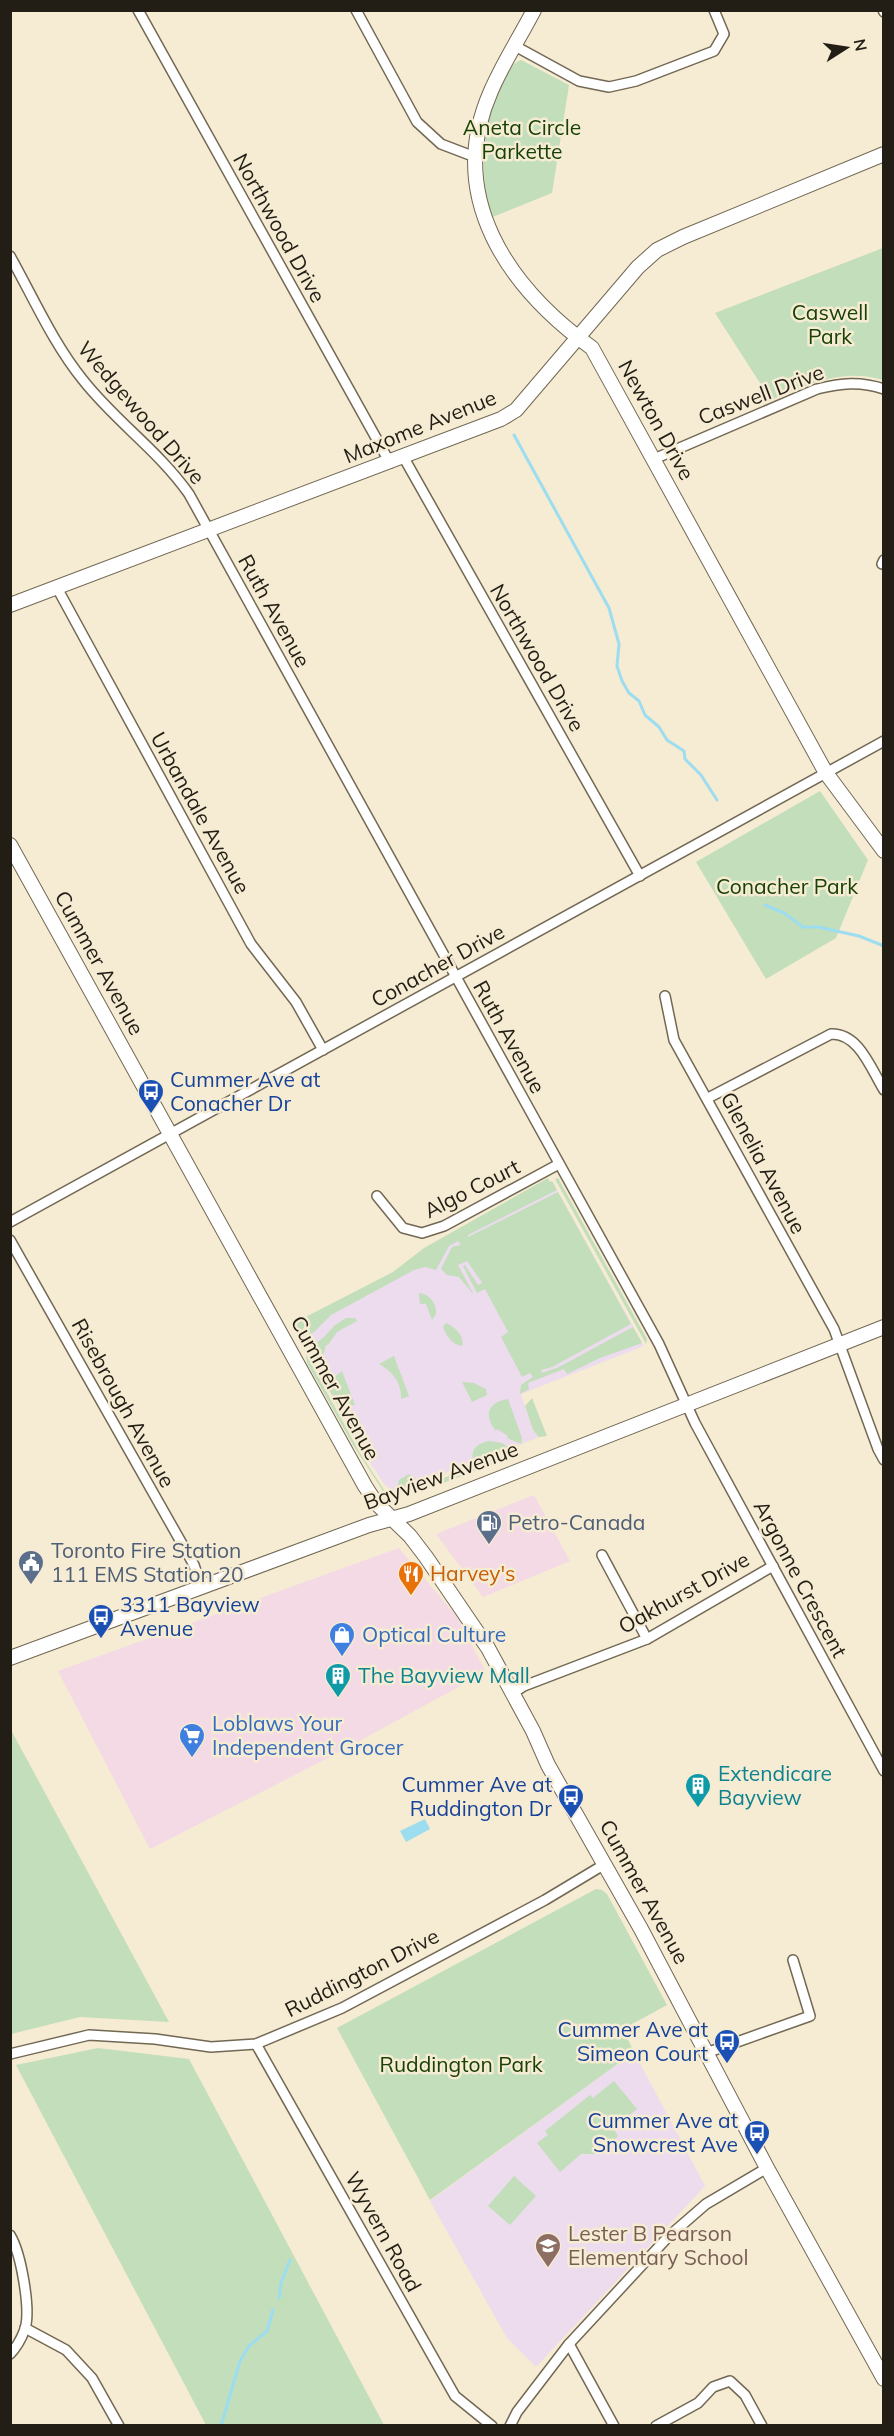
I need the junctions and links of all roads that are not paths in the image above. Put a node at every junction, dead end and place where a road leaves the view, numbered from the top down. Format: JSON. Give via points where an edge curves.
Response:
{"nodes":[{"id":1,"x":138,"y":10,"type":"edge"},
{"id":2,"x":356,"y":10,"type":"edge"},
{"id":3,"x":534,"y":10,"type":"edge"},
{"id":4,"x":714,"y":10,"type":"edge"},
{"id":5,"x":515,"y":46,"type":"junction"},
{"id":6,"x":884,"y":154,"type":"edge"},
{"id":7,"x":475,"y":158,"type":"junction"},
{"id":8,"x":10,"y":256,"type":"edge"},
{"id":9,"x":578,"y":338,"type":"junction"},
{"id":10,"x":884,"y":389,"type":"edge"},
{"id":11,"x":404,"y":458,"type":"junction"},
{"id":12,"x":654,"y":459,"type":"junction"},
{"id":13,"x":390,"y":463,"type":"junction"},
{"id":14,"x":210,"y":531,"type":"junction"},
{"id":15,"x":56,"y":586,"type":"junction"},
{"id":16,"x":10,"y":605,"type":"edge"},
{"id":17,"x":884,"y":741,"type":"edge"},
{"id":18,"x":826,"y":773,"type":"junction"},
{"id":19,"x":10,"y":845,"type":"edge"},
{"id":20,"x":884,"y":850,"type":"edge"},
{"id":21,"x":640,"y":876,"type":"junction"},
{"id":22,"x":455,"y":976,"type":"junction"},
{"id":23,"x":665,"y":996,"type":"dead end"},
{"id":24,"x":323,"y":1050,"type":"junction"},
{"id":25,"x":884,"y":1090,"type":"edge"},
{"id":26,"x":708,"y":1098,"type":"junction"},
{"id":27,"x":170,"y":1135,"type":"junction"},
{"id":28,"x":559,"y":1164,"type":"junction"},
{"id":29,"x":377,"y":1196,"type":"dead end"},
{"id":30,"x":10,"y":1222,"type":"edge"},
{"id":31,"x":10,"y":1240,"type":"edge"},
{"id":32,"x":884,"y":1327,"type":"edge"},
{"id":33,"x":839,"y":1344,"type":"junction"},
{"id":34,"x":686,"y":1404,"type":"junction"},
{"id":35,"x":884,"y":1460,"type":"edge"},
{"id":36,"x":392,"y":1519,"type":"junction"},
{"id":37,"x":602,"y":1556,"type":"dead end"},
{"id":38,"x":773,"y":1566,"type":"junction"},
{"id":39,"x":201,"y":1586,"type":"junction"},
{"id":40,"x":647,"y":1639,"type":"junction"},
{"id":41,"x":10,"y":1658,"type":"edge"},
{"id":42,"x":513,"y":1693,"type":"junction"},
{"id":43,"x":884,"y":1771,"type":"edge"},
{"id":44,"x":606,"y":1864,"type":"junction"},
{"id":45,"x":793,"y":1960,"type":"dead end"},
{"id":46,"x":256,"y":2044,"type":"junction"},
{"id":47,"x":706,"y":2053,"type":"junction"},
{"id":48,"x":10,"y":2054,"type":"edge"},
{"id":49,"x":767,"y":2168,"type":"junction"},
{"id":50,"x":10,"y":2235,"type":"edge"},
{"id":51,"x":25,"y":2328,"type":"junction"},
{"id":52,"x":569,"y":2344,"type":"junction"},
{"id":53,"x":10,"y":2354,"type":"edge"},
{"id":54,"x":883,"y":2378,"type":"edge"},
{"id":55,"x":119,"y":2426,"type":"edge"},
{"id":56,"x":492,"y":2426,"type":"edge"},
{"id":57,"x":510,"y":2426,"type":"edge"},
{"id":58,"x":614,"y":2426,"type":"edge"},
{"id":59,"x":656,"y":2426,"type":"edge"},
{"id":60,"x":762,"y":2426,"type":"edge"}],
"edges":[{"from":1,"to":13,"type":"street","name":"Northwood Drive"},
{"from":2,"to":7,"type":"street","via":[[417,122],[441,144]]},
{"from":3,"to":5,"type":"street","name":"Newton Drive"},
{"from":4,"to":5,"type":"street","via":[[724,34],[714,51],[636,81],[609,87],[579,81]]},
{"from":5,"to":7,"type":"street","name":"Newton Drive","via":[[490,91]]},
{"from":6,"to":9,"type":"street","name":"Maxome Avenue","via":[[657,250]]},
{"from":7,"to":9,"type":"street","name":"Newton Drive","via":[[482,213],[500,251],[532,297]]},
{"from":8,"to":14,"type":"street","name":"Wedgewood Drive","via":[[84,382],[176,475]]},
{"from":9,"to":11,"type":"street","name":"Maxome Avenue","via":[[516,410]]},
{"from":9,"to":12,"type":"street","name":"Newton Drive","via":[[592,348]]},
{"from":10,"to":12,"type":"street","name":"Caswell Drive","via":[[866,383],[818,388]]},
{"from":11,"to":13,"type":"street","name":"Maxome Avenue"},
{"from":11,"to":21,"type":"street","name":"Northwood Drive"},
{"from":12,"to":18,"type":"street","name":"Newton Drive"},
{"from":13,"to":14,"type":"street","name":"Maxome Avenue"},
{"from":14,"to":15,"type":"street","name":"Maxome Avenue"},
{"from":14,"to":22,"type":"street","name":"Ruth Avenue"},
{"from":15,"to":16,"type":"street","name":"Maxome Avenue"},
{"from":15,"to":24,"type":"street","name":"Urbandale Avenue","via":[[251,944],[296,1002]]},
{"from":17,"to":18,"type":"street","name":"Conacher Drive"},
{"from":18,"to":20,"type":"street","name":"Newton Drive"},
{"from":18,"to":21,"type":"street","name":"Conacher Drive"},
{"from":19,"to":27,"type":"street","name":"Cummer Avenue"},
{"from":21,"to":22,"type":"street","name":"Conacher Drive"},
{"from":22,"to":24,"type":"street","name":"Conacher Drive"},
{"from":22,"to":28,"type":"street","name":"Ruth Avenue"},
{"from":23,"to":26,"type":"street","name":"Glenelia Avenue","via":[[674,1040]]},
{"from":24,"to":27,"type":"street","name":"Conacher Drive"},
{"from":25,"to":26,"type":"street","via":[[855,1042],[841,1034],[831,1034]]},
{"from":26,"to":33,"type":"street","name":"Glenelia Avenue"},
{"from":27,"to":30,"type":"street","name":"Conacher Drive"},
{"from":27,"to":36,"type":"street","name":"Cummer Avenue","via":[[365,1486]]},
{"from":28,"to":29,"type":"street","name":"Algo Court","via":[[444,1226],[422,1233],[403,1228]]},
{"from":28,"to":34,"type":"street","name":"Ruth Avenue","via":[[659,1344]]},
{"from":31,"to":39,"type":"street","name":"Risebrough Avenue","via":[[194,1565]]},
{"from":32,"to":33,"type":"street","name":"Bayview Avenue"},
{"from":33,"to":34,"type":"street","name":"Bayview Avenue"},
{"from":33,"to":35,"type":"street","name":"Glenelia Avenue"},
{"from":34,"to":36,"type":"street","name":"Bayview Avenue"},
{"from":34,"to":38,"type":"street","name":"Argonne Crescent"},
{"from":36,"to":39,"type":"street","name":"Bayview Avenue"},
{"from":36,"to":42,"type":"street","name":"Cummer Avenue","via":[[436,1571]]},
{"from":37,"to":40,"type":"street"},
{"from":38,"to":40,"type":"street","name":"Oakhurst Drive"},
{"from":38,"to":43,"type":"street","name":"Argonne Crescent"},
{"from":39,"to":41,"type":"street","name":"Bayview Avenue"},
{"from":40,"to":42,"type":"street","name":"Oakhurst Drive"},
{"from":42,"to":44,"type":"street","name":"Cummer Avenue","via":[[548,1765]]},
{"from":44,"to":46,"type":"street","name":"Ruddington Drive","via":[[342,2008]]},
{"from":44,"to":47,"type":"street","name":"Cummer Avenue"},
{"from":45,"to":47,"type":"street","via":[[810,2016]]},
{"from":46,"to":48,"type":"street","name":"Ruddington Drive","via":[[211,2047],[89,2035]]},
{"from":46,"to":56,"type":"street","name":"Wyvern Road","via":[[455,2396]]},
{"from":47,"to":49,"type":"street","name":"Cummer Avenue"},
{"from":49,"to":52,"type":"street","via":[[706,2204],[668,2236]]},
{"from":49,"to":54,"type":"street","name":"Cummer Avenue"},
{"from":50,"to":51,"type":"street","via":[[16,2244],[25,2286]]},
{"from":51,"to":53,"type":"street"},
{"from":51,"to":55,"type":"street","via":[[66,2349],[92,2378]]},
{"from":52,"to":57,"type":"street"},
{"from":52,"to":58,"type":"street"},
{"from":59,"to":60,"type":"street","via":[[698,2403],[713,2386],[730,2381],[745,2395]]}]}
